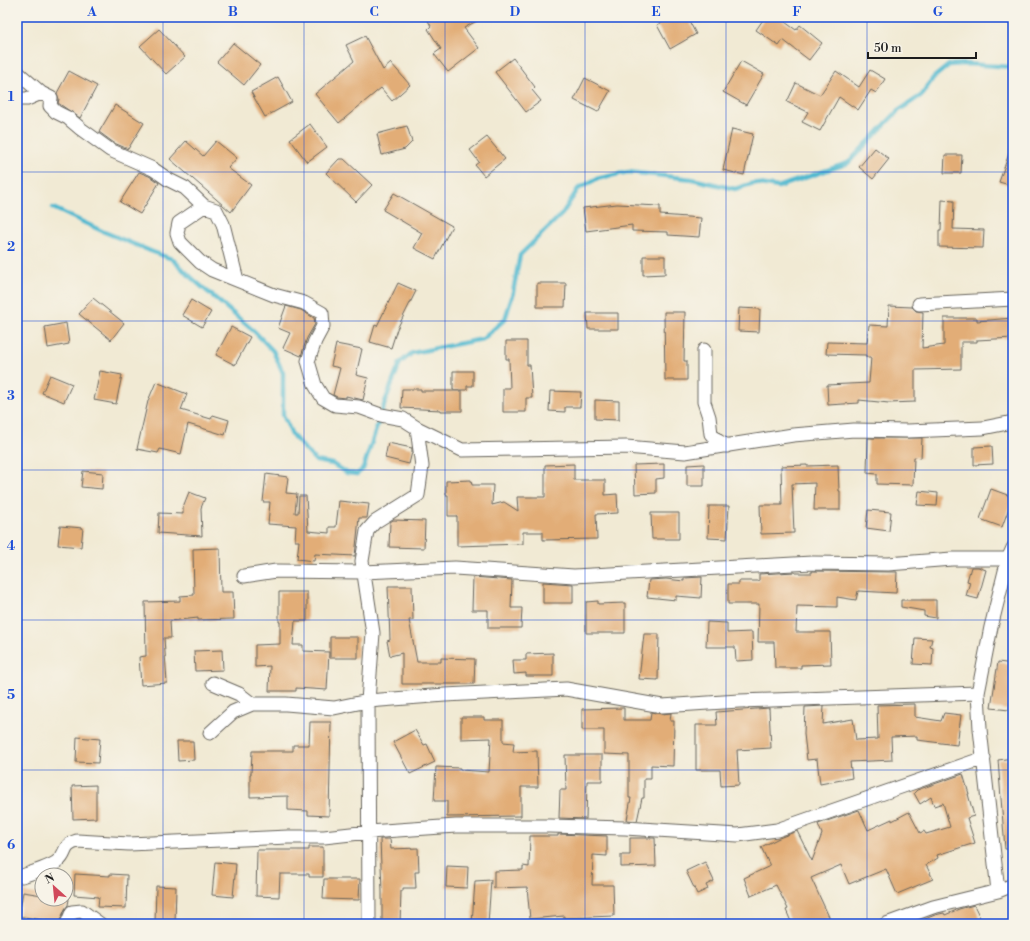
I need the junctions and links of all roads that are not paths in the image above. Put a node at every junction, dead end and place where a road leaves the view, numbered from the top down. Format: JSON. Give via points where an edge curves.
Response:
{"nodes":[{"id":1,"x":17,"y":72,"type":"edge"},
{"id":2,"x":41,"y":94,"type":"junction"},
{"id":3,"x":17,"y":99,"type":"edge"},
{"id":4,"x":204,"y":206,"type":"junction"},
{"id":5,"x":237,"y":280,"type":"junction"},
{"id":6,"x":1013,"y":299,"type":"edge"},
{"id":7,"x":919,"y":304,"type":"dead end"},
{"id":8,"x":704,"y":350,"type":"dead end"},
{"id":9,"x":1013,"y":422,"type":"edge"},
{"id":10,"x":416,"y":428,"type":"junction"},
{"id":11,"x":727,"y":446,"type":"junction"},
{"id":12,"x":1011,"y":553,"type":"edge"},
{"id":13,"x":364,"y":572,"type":"junction"},
{"id":14,"x":244,"y":576,"type":"dead end"},
{"id":15,"x":213,"y":683,"type":"dead end"},
{"id":16,"x":978,"y":693,"type":"junction"},
{"id":17,"x":368,"y":701,"type":"junction"},
{"id":18,"x":252,"y":704,"type":"junction"},
{"id":19,"x":210,"y":733,"type":"dead end"},
{"id":20,"x":984,"y":758,"type":"junction"},
{"id":21,"x":369,"y":832,"type":"junction"},
{"id":22,"x":17,"y":876,"type":"edge"},
{"id":23,"x":1013,"y":886,"type":"edge"},
{"id":24,"x":998,"y":892,"type":"junction"},
{"id":25,"x":67,"y":924,"type":"edge"},
{"id":26,"x":100,"y":924,"type":"edge"},
{"id":27,"x":369,"y":924,"type":"edge"},
{"id":28,"x":886,"y":924,"type":"edge"}],
"edges":[{"from":1,"to":2,"type":"street"},
{"from":2,"to":3,"type":"street","via":[[27,99]]},
{"from":2,"to":4,"type":"street","via":[[51,98],[50,106],[56,112],[110,150],[153,169],[184,188]]},
{"from":4,"to":5,"type":"street","via":[[216,210],[223,224]]},
{"from":4,"to":5,"type":"street","via":[[179,223],[177,233],[180,242],[212,270]]},
{"from":5,"to":10,"type":"street","via":[[274,295],[304,303],[322,313],[323,326],[308,362],[323,398],[335,405],[358,407],[403,419]]},
{"from":6,"to":7,"type":"street"},
{"from":8,"to":11,"type":"street","via":[[704,402],[711,434]]},
{"from":9,"to":11,"type":"street","via":[[984,428],[854,430]]},
{"from":10,"to":11,"type":"street","via":[[462,450],[626,447],[685,452]]},
{"from":10,"to":13,"type":"street","via":[[422,466],[418,495],[375,522],[367,531],[362,561]]},
{"from":12,"to":13,"type":"street","via":[[888,564],[812,562],[574,576],[454,568]]},
{"from":12,"to":16,"type":"street","via":[[991,627]]},
{"from":13,"to":14,"type":"street","via":[[276,571]]},
{"from":13,"to":17,"type":"street","via":[[373,633]]},
{"from":15,"to":18,"type":"street","via":[[239,694]]},
{"from":16,"to":17,"type":"street","via":[[662,706],[566,689]]},
{"from":16,"to":20,"type":"street"},
{"from":17,"to":18,"type":"street","via":[[334,708]]},
{"from":17,"to":21,"type":"street"},
{"from":18,"to":19,"type":"street","via":[[233,712]]},
{"from":20,"to":21,"type":"street","via":[[777,830],[759,833],[738,835],[550,826],[456,826]]},
{"from":20,"to":24,"type":"street"},
{"from":21,"to":22,"type":"street","via":[[324,837],[129,844],[77,841],[66,847],[63,857],[56,863]]},
{"from":21,"to":27,"type":"street"},
{"from":23,"to":24,"type":"street"},
{"from":24,"to":28,"type":"street","via":[[932,907]]},
{"from":25,"to":26,"type":"street","via":[[72,912],[82,911]]}]}
